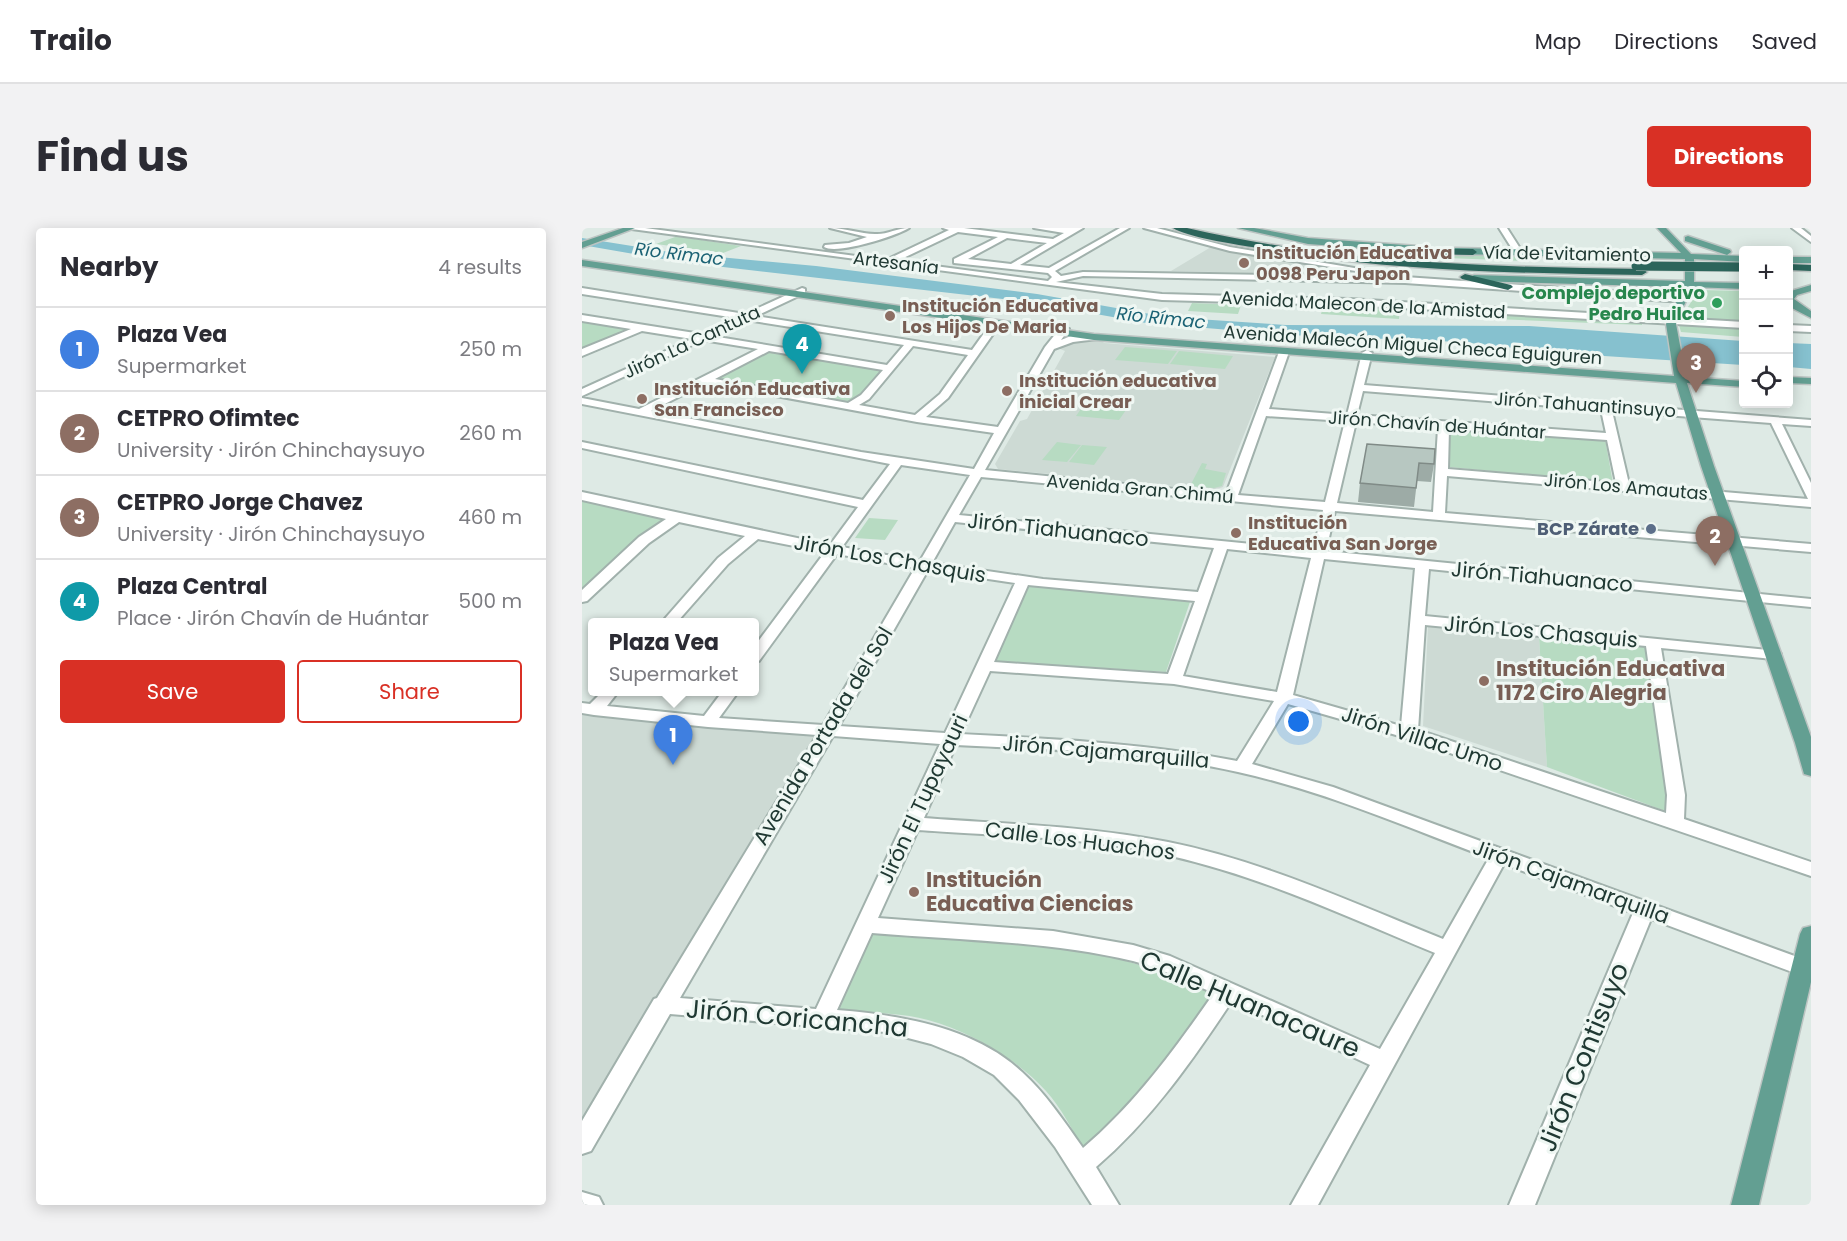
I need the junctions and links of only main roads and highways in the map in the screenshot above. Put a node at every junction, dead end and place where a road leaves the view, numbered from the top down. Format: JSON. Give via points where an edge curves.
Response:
{"nodes":[{"id":1,"x":1177,"y":228,"type":"edge"},
{"id":2,"x":1211,"y":228,"type":"edge"},
{"id":3,"x":1242,"y":228,"type":"edge"},
{"id":4,"x":624,"y":229,"type":"edge"},
{"id":5,"x":1663,"y":237,"type":"edge"},
{"id":6,"x":582,"y":243,"type":"edge"},
{"id":7,"x":1298,"y":246,"type":"junction"},
{"id":8,"x":1282,"y":251,"type":"junction"},
{"id":9,"x":591,"y":252,"type":"edge"},
{"id":10,"x":1473,"y":252,"type":"junction"},
{"id":11,"x":1618,"y":253,"type":"junction"},
{"id":12,"x":1739,"y":256,"type":"edge"},
{"id":13,"x":1689,"y":257,"type":"junction"},
{"id":14,"x":1739,"y":257,"type":"edge"},
{"id":15,"x":1710,"y":258,"type":"junction"},
{"id":16,"x":1811,"y":260,"type":"edge"},
{"id":17,"x":582,"y":261,"type":"edge"},
{"id":18,"x":619,"y":265,"type":"junction"},
{"id":19,"x":1739,"y":267,"type":"edge"},
{"id":20,"x":1796,"y":267,"type":"edge"},
{"id":21,"x":1639,"y":269,"type":"junction"},
{"id":22,"x":1739,"y":273,"type":"edge"},
{"id":23,"x":1739,"y":276,"type":"edge"},
{"id":24,"x":1474,"y":278,"type":"junction"},
{"id":25,"x":1690,"y":285,"type":"junction"},
{"id":26,"x":1739,"y":286,"type":"edge"},
{"id":27,"x":1793,"y":286,"type":"edge"},
{"id":28,"x":1811,"y":287,"type":"edge"},
{"id":29,"x":798,"y":293,"type":"junction"},
{"id":30,"x":1508,"y":299,"type":"road end"},
{"id":31,"x":1789,"y":300,"type":"edge"},
{"id":32,"x":1793,"y":305,"type":"edge"},
{"id":33,"x":1811,"y":315,"type":"edge"},
{"id":34,"x":1058,"y":336,"type":"junction"},
{"id":35,"x":1366,"y":356,"type":"junction"},
{"id":36,"x":1680,"y":374,"type":"junction"},
{"id":37,"x":1739,"y":377,"type":"edge"},
{"id":38,"x":1793,"y":380,"type":"edge"},
{"id":39,"x":1811,"y":381,"type":"edge"},
{"id":40,"x":1739,"y":383,"type":"edge"},
{"id":41,"x":1793,"y":386,"type":"edge"},
{"id":42,"x":1811,"y":387,"type":"edge"},
{"id":43,"x":1811,"y":770,"type":"edge"},
{"id":44,"x":1811,"y":934,"type":"edge"},
{"id":45,"x":1807,"y":969,"type":"edge"},
{"id":46,"x":1744,"y":1205,"type":"edge"}],
"edges":[{"from":1,"to":8,"type":"highway","name":"Vía de Evitamiento"},
{"from":2,"to":7,"type":"highway","name":"Vía de Evitamiento"},
{"from":3,"to":10,"type":"main road","via":[[1345,245]]},
{"from":4,"to":6,"type":"main road"},
{"from":5,"to":11,"type":"main road"},
{"from":5,"to":13,"type":"main road"},
{"from":7,"to":10,"type":"highway"},
{"from":7,"to":21,"type":"highway","name":"Vía de Evitamiento","via":[[1422,260]]},
{"from":8,"to":21,"type":"highway","name":"Vía de Evitamiento","via":[[1422,267]]},
{"from":8,"to":24,"type":"highway","via":[[1339,263]]},
{"from":9,"to":18,"type":"main road"},
{"from":10,"to":11,"type":"main road"},
{"from":11,"to":13,"type":"main road"},
{"from":12,"to":15,"type":"main road","via":[[1684,236]]},
{"from":13,"to":15,"type":"main road"},
{"from":13,"to":25,"type":"main road"},
{"from":14,"to":15,"type":"main road"},
{"from":15,"to":23,"type":"main road"},
{"from":16,"to":20,"type":"main road"},
{"from":17,"to":18,"type":"main road","name":"Avenida Malecón Miguel Checa Eguiguren"},
{"from":17,"to":29,"type":"main road","name":"Avenida Malecón Miguel Checa Eguiguren"},
{"from":18,"to":29,"type":"main road","name":"Avenida Malecón Miguel Checa Eguiguren"},
{"from":19,"to":21,"type":"highway","name":"Vía de Evitamiento","bridge":true},
{"from":21,"to":22,"type":"highway","name":"Vía de Evitamiento"},
{"from":24,"to":25,"type":"main road"},
{"from":24,"to":30,"type":"highway"},
{"from":25,"to":26,"type":"main road"},
{"from":25,"to":36,"type":"main road","via":[[1672,322]]},
{"from":27,"to":28,"type":"main road"},
{"from":28,"to":31,"type":"main road","via":[[1791,295]]},
{"from":29,"to":34,"type":"main road","name":"Avenida Malecón Miguel Checa Eguiguren"},
{"from":29,"to":34,"type":"main road","name":"Avenida Malecón Miguel Checa Eguiguren"},
{"from":32,"to":33,"type":"main road"},
{"from":34,"to":35,"type":"main road","name":"Avenida Malecón Miguel Checa Eguiguren"},
{"from":34,"to":35,"type":"main road","name":"Avenida Malecón Miguel Checa Eguiguren","via":[[1146,338]]},
{"from":35,"to":36,"type":"main road","name":"Avenida Malecón Miguel Checa Eguiguren"},
{"from":36,"to":37,"type":"main road"},
{"from":36,"to":40,"type":"main road","name":"Avenida Malecón Miguel Checa Eguiguren"},
{"from":36,"to":43,"type":"main road"},
{"from":38,"to":39,"type":"main road"},
{"from":41,"to":42,"type":"main road"},
{"from":44,"to":45,"type":"main road"},
{"from":45,"to":46,"type":"main road"}]}
